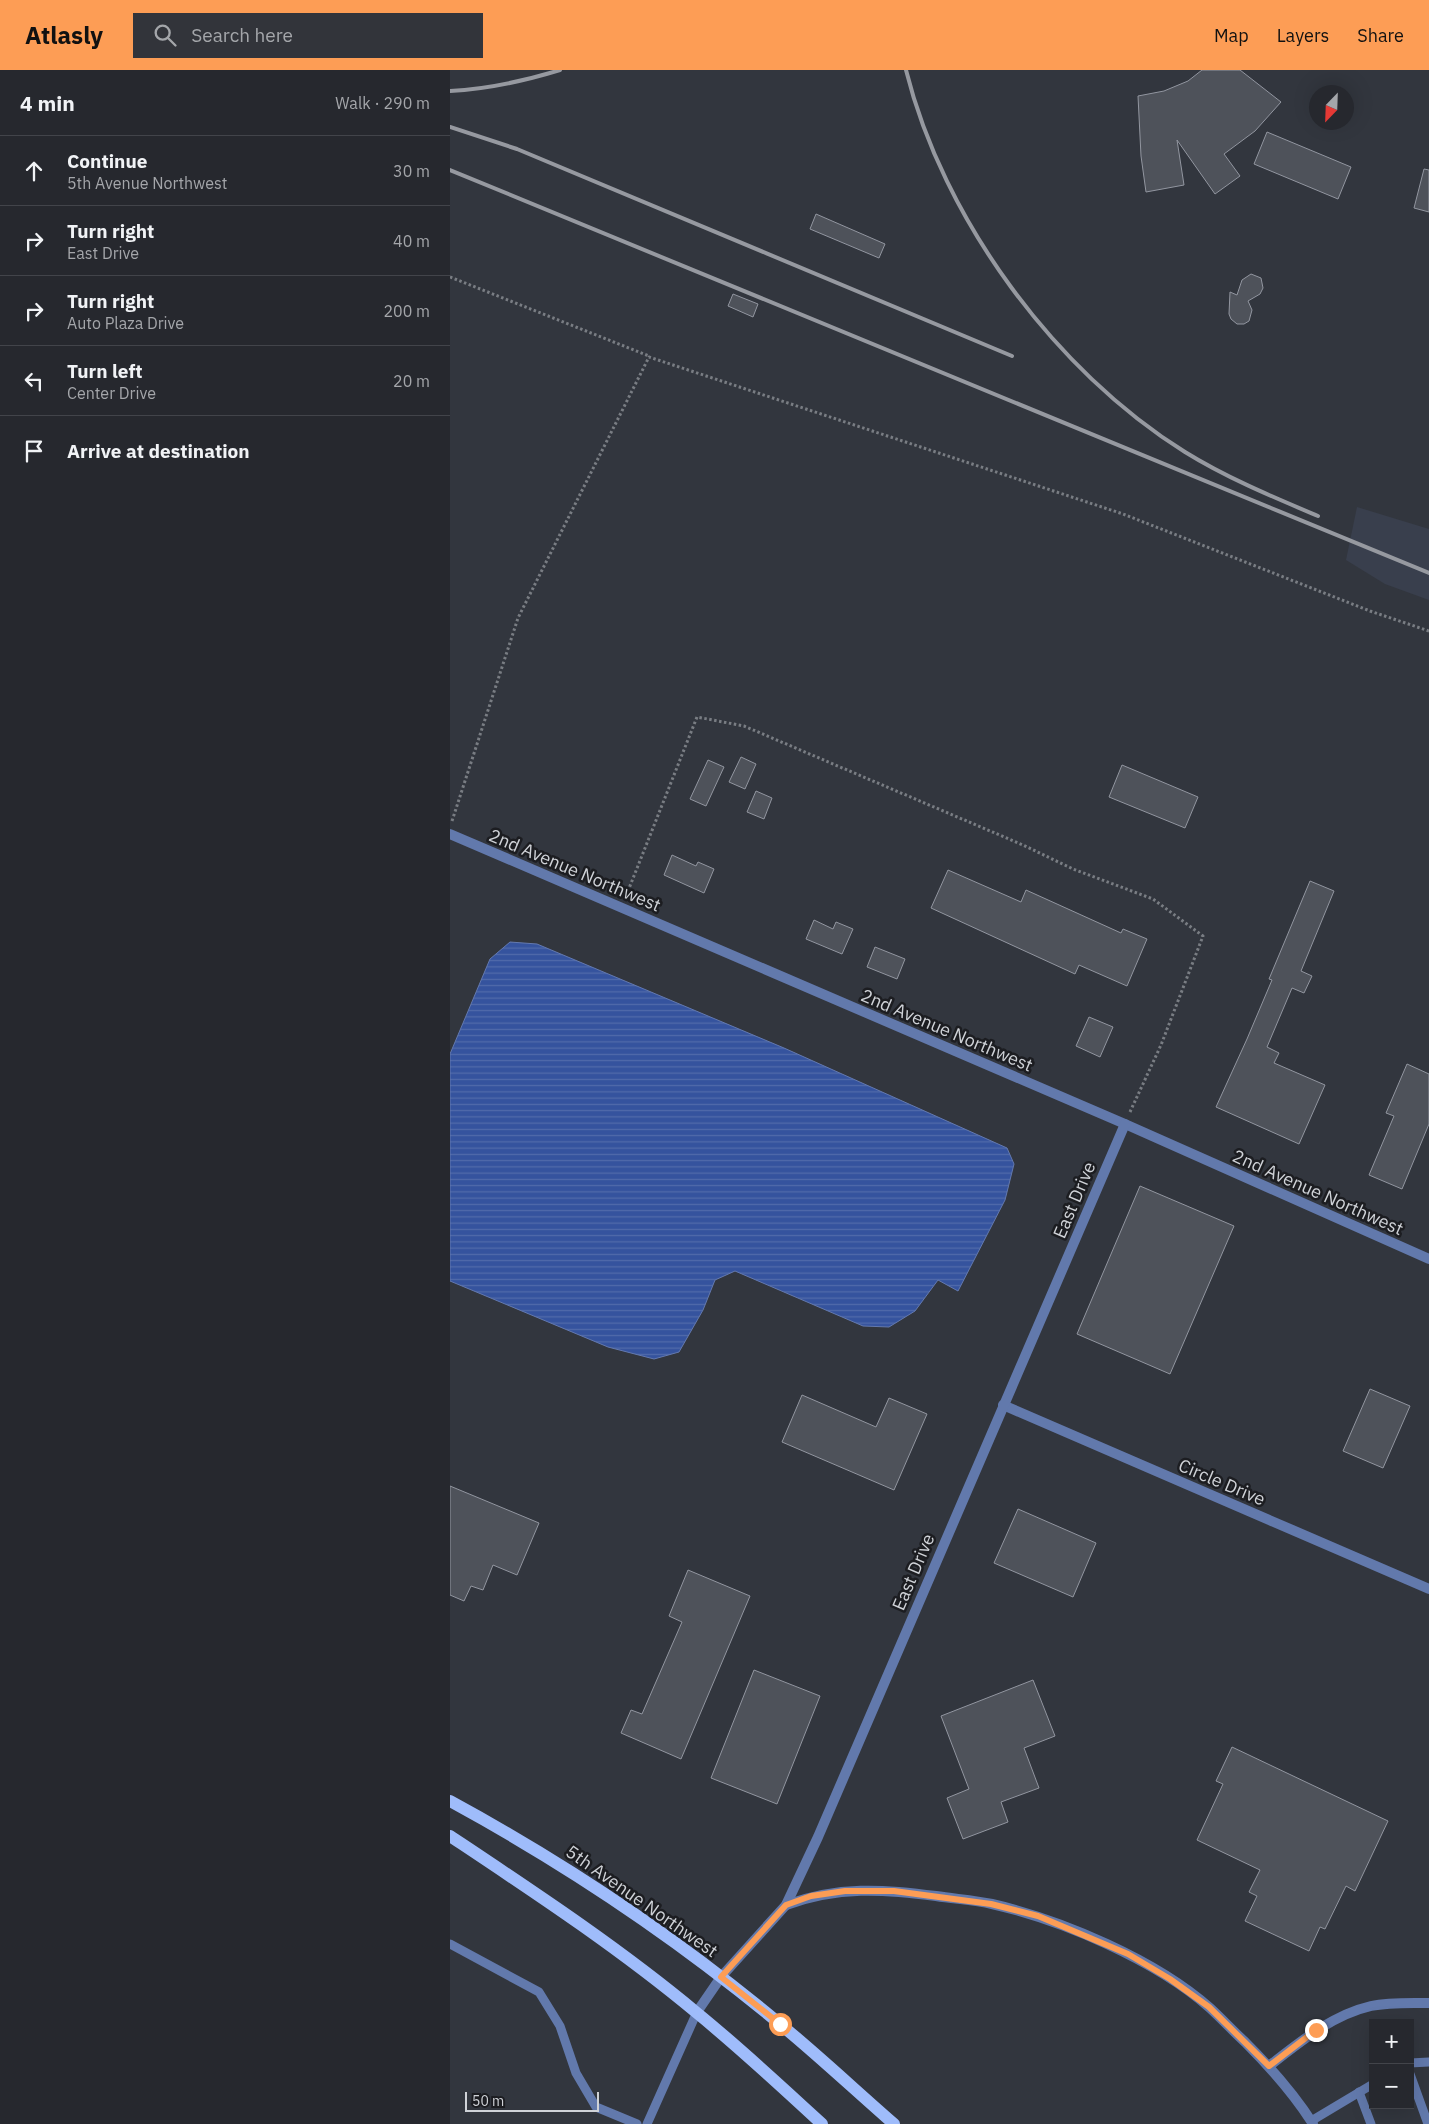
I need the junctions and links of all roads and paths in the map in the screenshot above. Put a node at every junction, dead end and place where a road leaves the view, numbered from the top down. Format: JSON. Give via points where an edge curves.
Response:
{"nodes":[{"id":1,"x":450,"y":277,"type":"edge"},
{"id":2,"x":650,"y":356,"type":"junction"},
{"id":3,"x":1429,"y":631,"type":"edge"},
{"id":4,"x":450,"y":826,"type":"edge"},
{"id":5,"x":450,"y":834,"type":"edge"},
{"id":6,"x":621,"y":908,"type":"junction"},
{"id":7,"x":1124,"y":1124,"type":"junction"},
{"id":8,"x":1429,"y":1259,"type":"edge"},
{"id":9,"x":1003,"y":1405,"type":"junction"},
{"id":10,"x":1429,"y":1589,"type":"edge"},
{"id":11,"x":450,"y":1800,"type":"edge"},
{"id":12,"x":450,"y":1836,"type":"edge"},
{"id":13,"x":786,"y":1905,"type":"junction"},
{"id":14,"x":450,"y":1944,"type":"edge"},
{"id":15,"x":721,"y":1977,"type":"junction"},
{"id":16,"x":1429,"y":2003,"type":"edge"},
{"id":17,"x":697,"y":2012,"type":"junction"},
{"id":18,"x":1429,"y":2062,"type":"edge"},
{"id":19,"x":1414,"y":2063,"type":"edge"},
{"id":20,"x":1269,"y":2066,"type":"junction"},
{"id":21,"x":1414,"y":2085,"type":"edge"},
{"id":22,"x":1369,"y":2086,"type":"edge"},
{"id":23,"x":1359,"y":2092,"type":"junction"},
{"id":24,"x":1312,"y":2123,"type":"edge"},
{"id":25,"x":637,"y":2124,"type":"edge"},
{"id":26,"x":647,"y":2124,"type":"edge"},
{"id":27,"x":822,"y":2124,"type":"edge"},
{"id":28,"x":894,"y":2124,"type":"edge"},
{"id":29,"x":1371,"y":2124,"type":"edge"},
{"id":30,"x":1428,"y":2124,"type":"edge"}],
"edges":[{"from":1,"to":2,"type":"path"},
{"from":2,"to":3,"type":"path","via":[[1123,514]]},
{"from":2,"to":4,"type":"path","via":[[518,618]]},
{"from":5,"to":6,"type":"street","name":"2nd Avenue Northwest"},
{"from":6,"to":7,"type":"street","name":"2nd Avenue Northwest"},
{"from":6,"to":7,"type":"path","via":[[697,718],[744,726],[1073,869],[1153,899],[1203,936],[1161,1045]]},
{"from":7,"to":8,"type":"street","name":"2nd Avenue Northwest"},
{"from":7,"to":9,"type":"street","name":"East Drive"},
{"from":9,"to":10,"type":"street","name":"Circle Drive"},
{"from":9,"to":13,"type":"street","name":"East Drive"},
{"from":11,"to":15,"type":"main road","name":"5th Avenue Northwest","via":[[561,1866],[642,1919]]},
{"from":12,"to":17,"type":"main road","via":[[597,1936]]},
{"from":13,"to":15,"type":"street","name":"East Drive"},
{"from":13,"to":20,"type":"street","via":[[811,1896],[845,1891],[894,1891],[991,1904],[1038,1916],[1128,1954],[1170,1979],[1209,2007]]},
{"from":14,"to":25,"type":"lane","via":[[539,1992],[560,2026],[576,2072],[596,2107]]},
{"from":15,"to":17,"type":"street","name":"East Drive"},
{"from":15,"to":28,"type":"main road","name":"5th Avenue Northwest"},
{"from":16,"to":20,"type":"street","via":[[1371,2006],[1341,2017],[1316,2030]]},
{"from":17,"to":26,"type":"lane"},
{"from":17,"to":27,"type":"main road"},
{"from":18,"to":19,"type":"lane"},
{"from":20,"to":24,"type":"street"},
{"from":21,"to":30,"type":"lane"},
{"from":22,"to":23,"type":"lane"},
{"from":23,"to":24,"type":"lane"},
{"from":23,"to":29,"type":"lane"}]}
